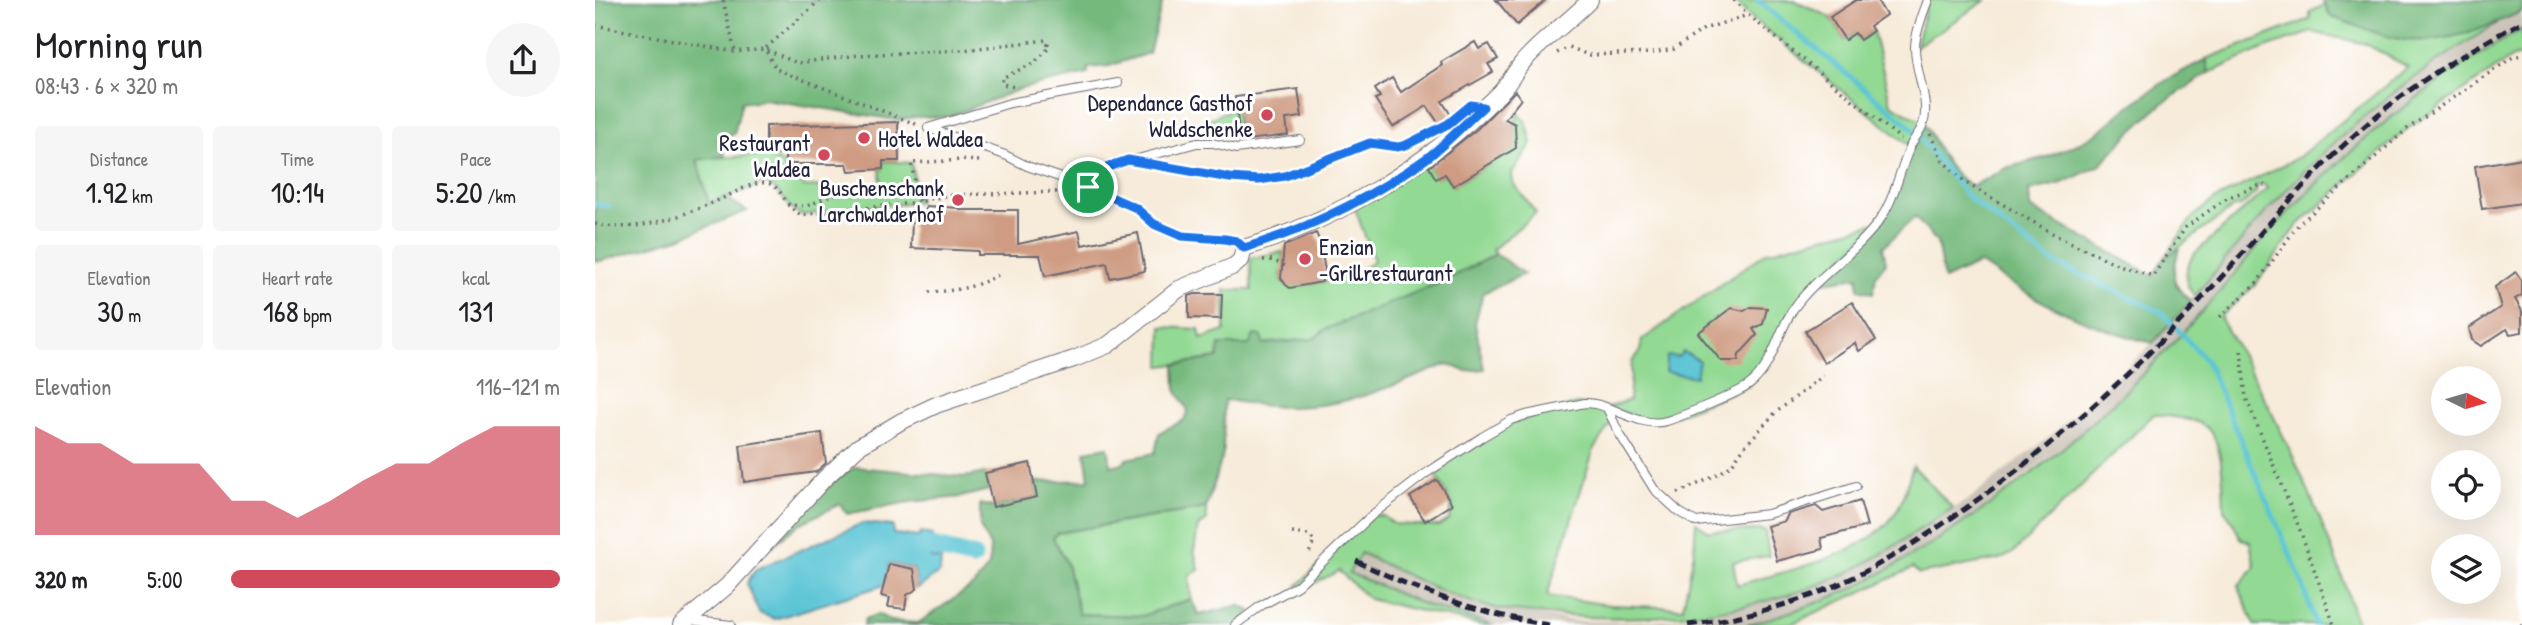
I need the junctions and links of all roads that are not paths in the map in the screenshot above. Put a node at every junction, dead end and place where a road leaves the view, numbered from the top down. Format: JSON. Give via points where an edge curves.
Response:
{"nodes":[{"id":1,"x":1590,"y":0,"type":"edge"},
{"id":2,"x":1928,"y":0,"type":"edge"},
{"id":3,"x":1118,"y":83,"type":"dead end"},
{"id":4,"x":1300,"y":140,"type":"dead end"},
{"id":5,"x":1088,"y":187,"type":"junction"},
{"id":6,"x":1244,"y":248,"type":"junction"},
{"id":7,"x":1607,"y":408,"type":"junction"},
{"id":8,"x":1856,"y":486,"type":"dead end"},
{"id":9,"x":684,"y":622,"type":"edge"},
{"id":10,"x":731,"y":625,"type":"edge"},
{"id":11,"x":1235,"y":625,"type":"edge"}],
"edges":[{"from":1,"to":6,"type":"street","via":[[1524,61],[1499,95],[1428,157],[1353,203],[1297,230]]},
{"from":2,"to":7,"type":"lane","via":[[1915,47],[1924,123],[1910,146],[1885,212],[1793,310],[1761,373],[1748,386],[1666,421],[1639,420]]},
{"from":3,"to":5,"type":"lane","via":[[1010,103],[928,128]]},
{"from":4,"to":5,"type":"lane","via":[[1236,149],[1197,143],[1108,167]]},
{"from":5,"to":6,"type":"lane","via":[[1136,208],[1154,224],[1182,236],[1236,241]]},
{"from":6,"to":9,"type":"street","via":[[1234,266],[1179,289],[1108,345],[936,405],[858,447],[727,586]]},
{"from":7,"to":8,"type":"lane","via":[[1658,493],[1696,522],[1768,514]]},
{"from":7,"to":11,"type":"lane","via":[[1577,404],[1504,424],[1425,474],[1372,515],[1297,586]]},
{"from":9,"to":10,"type":"lane"}]}
